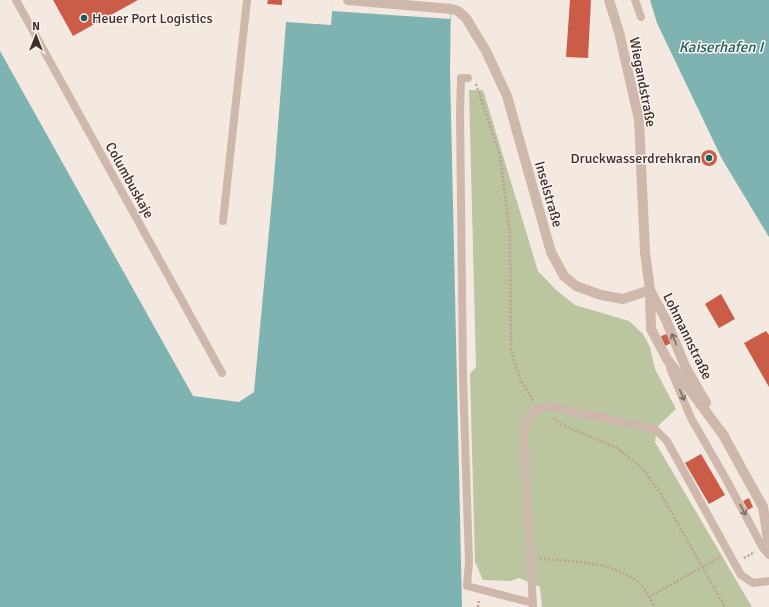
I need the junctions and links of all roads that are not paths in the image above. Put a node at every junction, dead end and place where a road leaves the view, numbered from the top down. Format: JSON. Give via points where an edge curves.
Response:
{"nodes":[{"id":1,"x":16,"y":0,"type":"edge"},
{"id":2,"x":247,"y":0,"type":"edge"},
{"id":3,"x":348,"y":0,"type":"edge"},
{"id":4,"x":609,"y":0,"type":"edge"},
{"id":5,"x":635,"y":0,"type":"edge"},
{"id":6,"x":641,"y":17,"type":"dead end"},
{"id":7,"x":468,"y":78,"type":"road end"},
{"id":8,"x":223,"y":221,"type":"dead end"},
{"id":9,"x":650,"y":290,"type":"junction"},
{"id":10,"x":667,"y":360,"type":"junction"},
{"id":11,"x":222,"y":373,"type":"dead end"},
{"id":12,"x":724,"y":436,"type":"junction"},
{"id":13,"x":769,"y":545,"type":"edge"},
{"id":14,"x":769,"y":556,"type":"edge"},
{"id":15,"x":769,"y":582,"type":"edge"},
{"id":16,"x":533,"y":605,"type":"edge"}],
"edges":[{"from":1,"to":11,"type":"lane","name":"Columbuskaje"},
{"from":2,"to":8,"type":"lane"},
{"from":3,"to":9,"type":"street","name":"Inselstraße","via":[[450,8],[466,18],[507,96],[551,252],[564,276],[576,286],[601,295],[623,299]]},
{"from":4,"to":9,"type":"street","name":"Wiegandstraße","via":[[619,32],[638,120],[645,252]]},
{"from":5,"to":6,"type":"lane"},
{"from":7,"to":16,"type":"lane","via":[[461,78],[460,113],[467,586]]},
{"from":9,"to":10,"type":"street","name":"Lohmannstraße","via":[[651,329]]},
{"from":12,"to":9,"type":"street","name":"Lohmannstraße","one_way":true,"via":[[685,366]]},
{"from":10,"to":12,"type":"street","name":"Lohmannstraße"},
{"from":10,"to":14,"type":"lane","one_way":true,"via":[[691,418]]},
{"from":12,"to":13,"type":"street","name":"Lohmannstraße","via":[[763,507]]},
{"from":15,"to":16,"type":"lane","via":[[753,583],[741,575],[667,441],[655,429],[548,406],[539,408],[526,419],[524,434]]}]}
